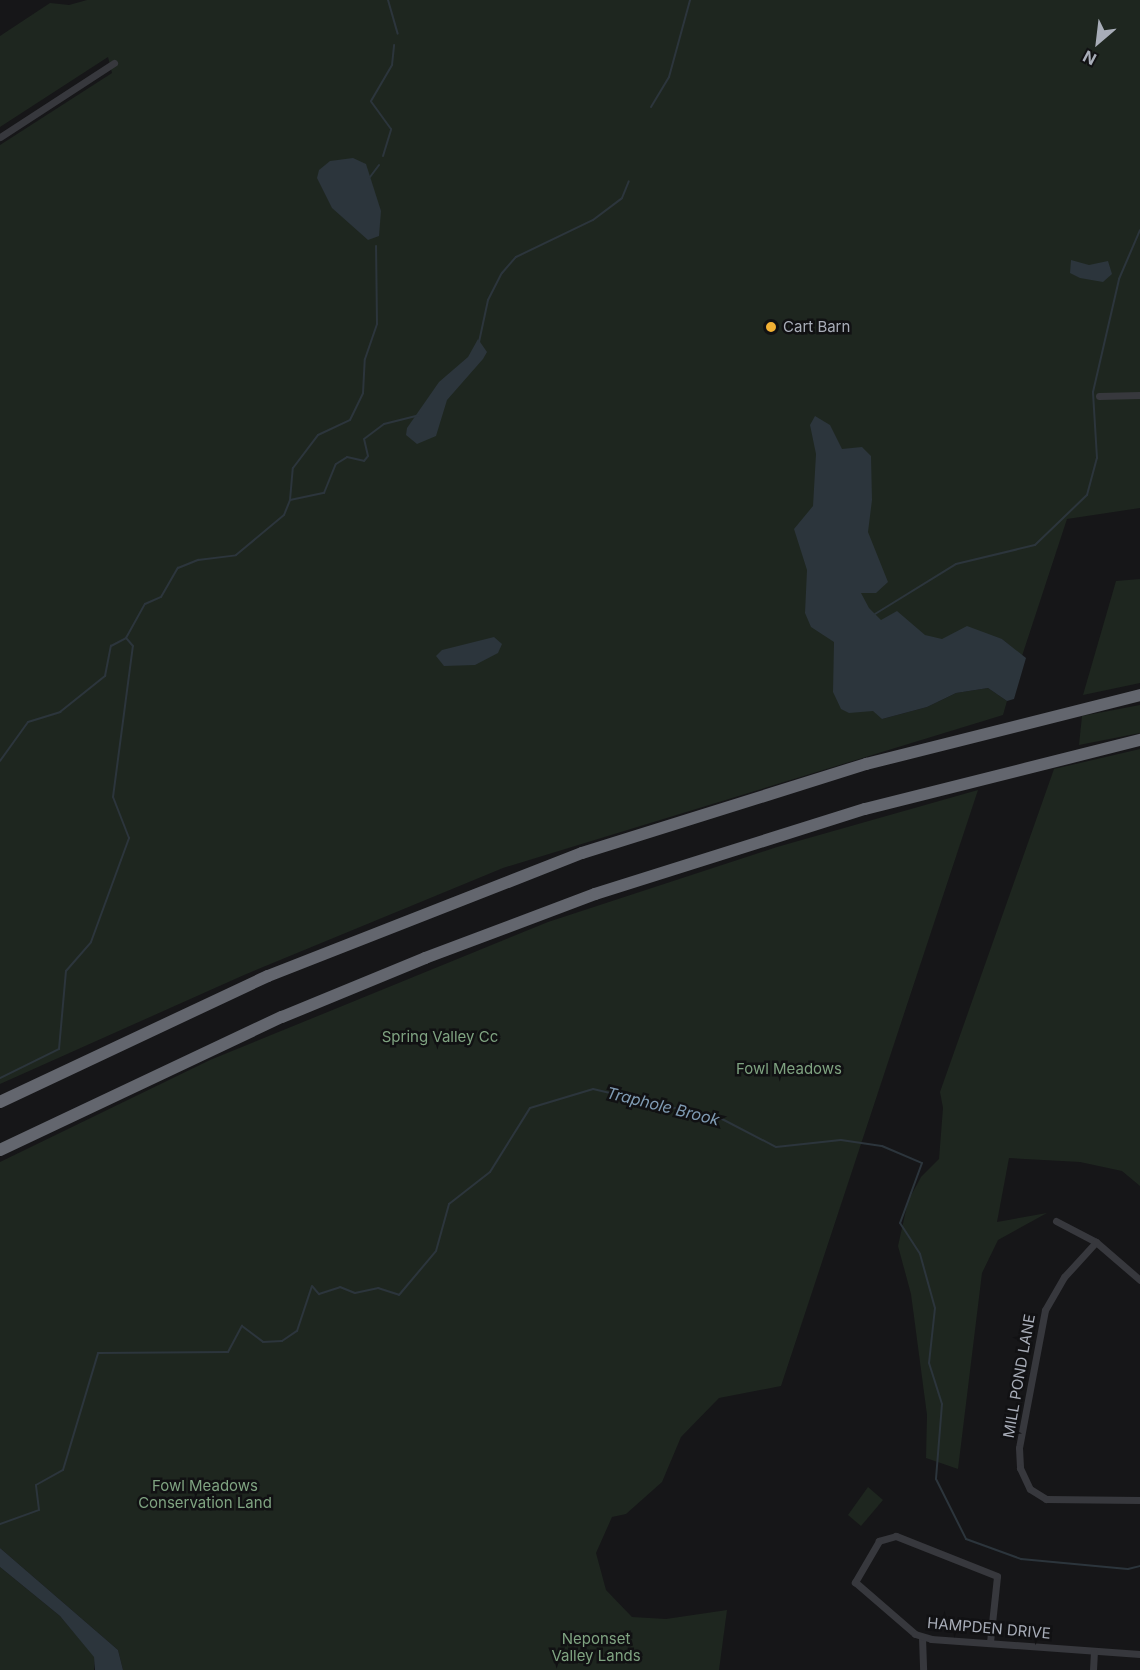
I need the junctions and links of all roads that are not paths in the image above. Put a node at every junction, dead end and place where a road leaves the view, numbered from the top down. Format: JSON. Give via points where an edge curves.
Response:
{"nodes":[{"id":1,"x":114,"y":63,"type":"dead end"},
{"id":2,"x":0,"y":136,"type":"edge"},
{"id":3,"x":1140,"y":394,"type":"edge"},
{"id":4,"x":1099,"y":396,"type":"dead end"},
{"id":5,"x":1140,"y":696,"type":"edge"},
{"id":6,"x":1140,"y":740,"type":"edge"},
{"id":7,"x":0,"y":1102,"type":"edge"},
{"id":8,"x":0,"y":1150,"type":"edge"},
{"id":9,"x":1056,"y":1221,"type":"dead end"},
{"id":10,"x":1096,"y":1242,"type":"junction"},
{"id":11,"x":1140,"y":1280,"type":"edge"},
{"id":12,"x":1140,"y":1500,"type":"edge"},
{"id":13,"x":922,"y":1637,"type":"junction"},
{"id":14,"x":990,"y":1642,"type":"junction"},
{"id":15,"x":1094,"y":1652,"type":"junction"},
{"id":16,"x":1140,"y":1654,"type":"edge"},
{"id":17,"x":923,"y":1670,"type":"edge"},
{"id":18,"x":1093,"y":1670,"type":"edge"}],
"edges":[{"from":1,"to":2,"type":"street"},
{"from":3,"to":4,"type":"street"},
{"from":5,"to":7,"type":"highway","via":[[866,764],[574,856],[261,979]]},
{"from":6,"to":8,"type":"highway","via":[[857,811],[570,903],[274,1020]]},
{"from":9,"to":10,"type":"street"},
{"from":10,"to":11,"type":"street"},
{"from":10,"to":12,"type":"street","name":"MILL POND LANE","via":[[1054,1289],[1045,1310],[1019,1449],[1020,1468],[1030,1490],[1046,1499]]},
{"from":13,"to":14,"type":"street","name":"HAMPDEN DRIVE"},
{"from":13,"to":14,"type":"street","name":"HAMPDEN DRIVE","via":[[870,1599],[855,1582],[879,1541],[896,1536],[994,1574],[997,1579]]},
{"from":13,"to":17,"type":"street"},
{"from":14,"to":15,"type":"street","name":"HAMPDEN DRIVE"},
{"from":15,"to":16,"type":"street","name":"HAMPDEN DRIVE"},
{"from":15,"to":18,"type":"street"}]}
